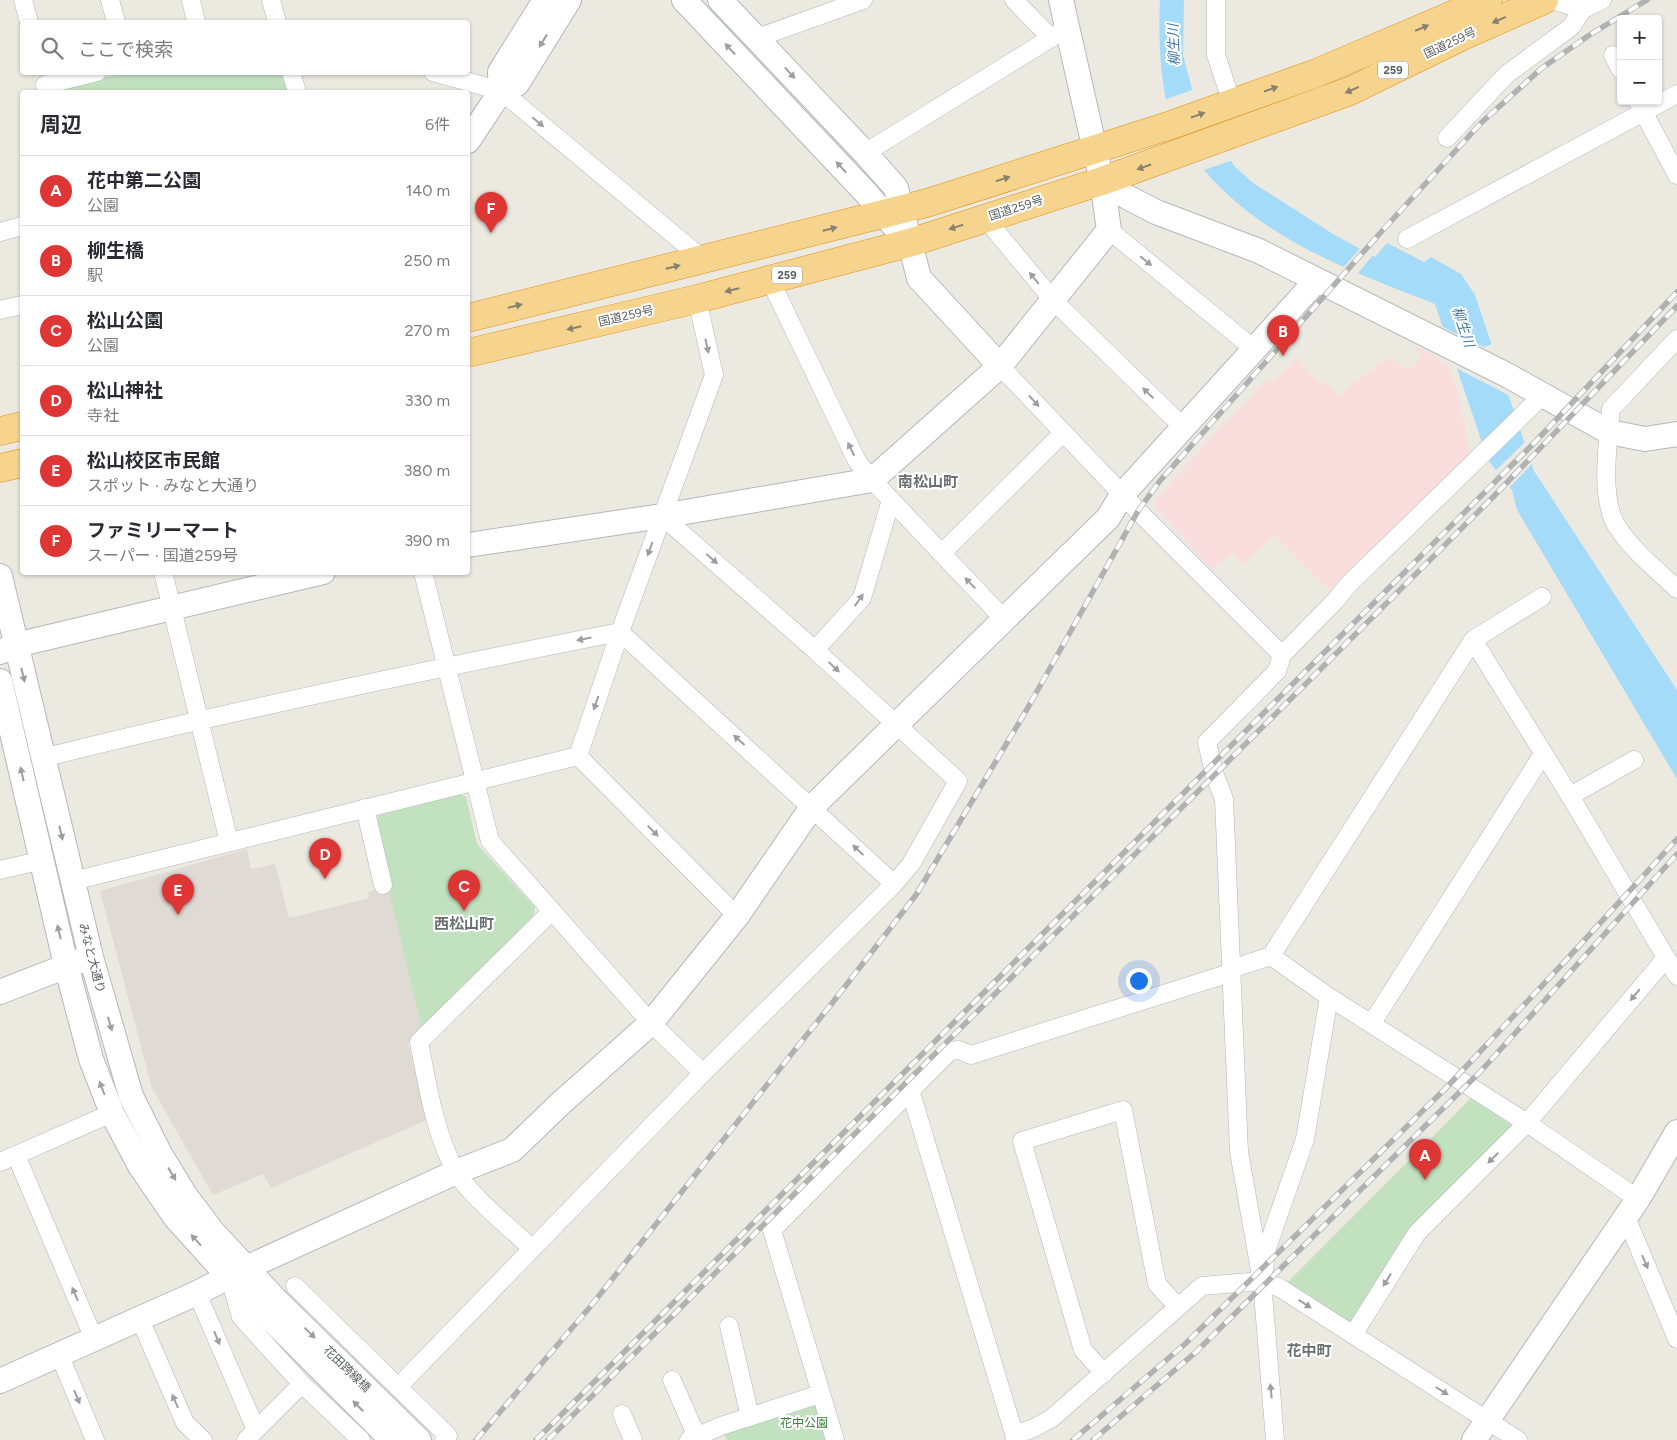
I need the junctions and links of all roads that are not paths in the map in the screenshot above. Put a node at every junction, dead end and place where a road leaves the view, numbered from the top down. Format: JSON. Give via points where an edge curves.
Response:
{"nodes":[{"id":1,"x":23,"y":0,"type":"edge"},
{"id":2,"x":110,"y":0,"type":"edge"},
{"id":3,"x":191,"y":0,"type":"edge"},
{"id":4,"x":271,"y":0,"type":"edge"},
{"id":5,"x":545,"y":0,"type":"edge"},
{"id":6,"x":569,"y":0,"type":"edge"},
{"id":7,"x":684,"y":0,"type":"edge"},
{"id":8,"x":720,"y":0,"type":"edge"},
{"id":9,"x":863,"y":0,"type":"edge"},
{"id":10,"x":1014,"y":0,"type":"edge"},
{"id":11,"x":1061,"y":0,"type":"edge"},
{"id":12,"x":1216,"y":0,"type":"edge"},
{"id":13,"x":1488,"y":0,"type":"edge"},
{"id":14,"x":1544,"y":0,"type":"edge"},
{"id":15,"x":1550,"y":0,"type":"edge"},
{"id":16,"x":1602,"y":0,"type":"edge"},
{"id":17,"x":1453,"y":7,"type":"edge"},
{"id":18,"x":1583,"y":8,"type":"junction"},
{"id":19,"x":28,"y":20,"type":"edge"},
{"id":20,"x":115,"y":20,"type":"edge"},
{"id":21,"x":196,"y":20,"type":"edge"},
{"id":22,"x":276,"y":20,"type":"edge"},
{"id":23,"x":1059,"y":33,"type":"junction"},
{"id":24,"x":757,"y":38,"type":"junction"},
{"id":25,"x":83,"y":75,"type":"edge"},
{"id":26,"x":292,"y":75,"type":"edge"},
{"id":27,"x":444,"y":75,"type":"edge"},
{"id":28,"x":45,"y":83,"type":"edge"},
{"id":29,"x":296,"y":90,"type":"edge"},
{"id":30,"x":500,"y":91,"type":"junction"},
{"id":31,"x":1677,"y":94,"type":"edge"},
{"id":32,"x":1229,"y":104,"type":"junction"},
{"id":33,"x":1640,"y":106,"type":"edge"},
{"id":34,"x":470,"y":138,"type":"edge"},
{"id":35,"x":1447,"y":138,"type":"dead end"},
{"id":36,"x":1095,"y":149,"type":"junction"},
{"id":37,"x":865,"y":153,"type":"junction"},
{"id":38,"x":1677,"y":175,"type":"edge"},
{"id":39,"x":1102,"y":181,"type":"junction"},
{"id":40,"x":893,"y":213,"type":"junction"},
{"id":41,"x":985,"y":218,"type":"junction"},
{"id":42,"x":20,"y":227,"type":"edge"},
{"id":43,"x":1109,"y":230,"type":"junction"},
{"id":44,"x":0,"y":232,"type":"edge"},
{"id":45,"x":1407,"y":239,"type":"dead end"},
{"id":46,"x":908,"y":243,"type":"junction"},
{"id":47,"x":704,"y":260,"type":"junction"},
{"id":48,"x":770,"y":280,"type":"junction"},
{"id":49,"x":1316,"y":281,"type":"junction"},
{"id":50,"x":696,"y":299,"type":"junction"},
{"id":51,"x":1052,"y":300,"type":"junction"},
{"id":52,"x":20,"y":305,"type":"edge"},
{"id":53,"x":0,"y":310,"type":"edge"},
{"id":54,"x":470,"y":318,"type":"edge"},
{"id":55,"x":1677,"y":339,"type":"edge"},
{"id":56,"x":1254,"y":349,"type":"junction"},
{"id":57,"x":470,"y":353,"type":"edge"},
{"id":58,"x":1000,"y":366,"type":"junction"},
{"id":59,"x":1543,"y":395,"type":"junction"},
{"id":60,"x":20,"y":426,"type":"edge"},
{"id":61,"x":1183,"y":427,"type":"junction"},
{"id":62,"x":0,"y":431,"type":"edge"},
{"id":63,"x":1609,"y":432,"type":"junction"},
{"id":64,"x":1064,"y":433,"type":"junction"},
{"id":65,"x":1677,"y":434,"type":"edge"},
{"id":66,"x":20,"y":463,"type":"edge"},
{"id":67,"x":0,"y":468,"type":"edge"},
{"id":68,"x":872,"y":480,"type":"junction"},
{"id":69,"x":1122,"y":495,"type":"junction"},
{"id":70,"x":891,"y":500,"type":"junction"},
{"id":71,"x":662,"y":516,"type":"junction"},
{"id":72,"x":470,"y":545,"type":"edge"},
{"id":73,"x":942,"y":553,"type":"junction"},
{"id":74,"x":164,"y":575,"type":"edge"},
{"id":75,"x":298,"y":575,"type":"edge"},
{"id":76,"x":424,"y":575,"type":"edge"},
{"id":77,"x":0,"y":576,"type":"edge"},
{"id":78,"x":282,"y":577,"type":"edge"},
{"id":79,"x":1677,"y":589,"type":"edge"},
{"id":80,"x":1542,"y":598,"type":"dead end"},
{"id":81,"x":172,"y":607,"type":"junction"},
{"id":82,"x":1004,"y":619,"type":"junction"},
{"id":83,"x":620,"y":632,"type":"junction"},
{"id":84,"x":1474,"y":640,"type":"junction"},
{"id":85,"x":8,"y":648,"type":"edge"},
{"id":86,"x":816,"y":650,"type":"junction"},
{"id":87,"x":1282,"y":655,"type":"junction"},
{"id":88,"x":446,"y":666,"type":"junction"},
{"id":89,"x":0,"y":681,"type":"edge"},
{"id":90,"x":200,"y":718,"type":"junction"},
{"id":91,"x":895,"y":724,"type":"junction"},
{"id":92,"x":1543,"y":754,"type":"junction"},
{"id":93,"x":578,"y":756,"type":"junction"},
{"id":94,"x":43,"y":758,"type":"junction"},
{"id":95,"x":1634,"y":760,"type":"dead end"},
{"id":96,"x":474,"y":781,"type":"junction"},
{"id":97,"x":1570,"y":796,"type":"junction"},
{"id":98,"x":812,"y":807,"type":"junction"},
{"id":99,"x":365,"y":808,"type":"junction"},
{"id":100,"x":229,"y":842,"type":"junction"},
{"id":101,"x":43,"y":860,"type":"junction"},
{"id":102,"x":0,"y":870,"type":"edge"},
{"id":103,"x":73,"y":881,"type":"junction"},
{"id":104,"x":894,"y":884,"type":"junction"},
{"id":105,"x":383,"y":885,"type":"dead end"},
{"id":106,"x":552,"y":911,"type":"junction"},
{"id":107,"x":738,"y":916,"type":"junction"},
{"id":108,"x":1271,"y":956,"type":"junction"},
{"id":109,"x":91,"y":957,"type":"junction"},
{"id":110,"x":1666,"y":958,"type":"junction"},
{"id":111,"x":66,"y":965,"type":"junction"},
{"id":112,"x":1230,"y":973,"type":"junction"},
{"id":113,"x":1677,"y":976,"type":"edge"},
{"id":114,"x":0,"y":992,"type":"edge"},
{"id":115,"x":1329,"y":997,"type":"junction"},
{"id":116,"x":651,"y":1023,"type":"junction"},
{"id":117,"x":1372,"y":1023,"type":"junction"},
{"id":118,"x":703,"y":1073,"type":"junction"},
{"id":119,"x":911,"y":1093,"type":"junction"},
{"id":120,"x":112,"y":1113,"type":"junction"},
{"id":121,"x":1527,"y":1123,"type":"junction"},
{"id":122,"x":1677,"y":1132,"type":"edge"},
{"id":123,"x":16,"y":1155,"type":"junction"},
{"id":124,"x":0,"y":1162,"type":"edge"},
{"id":125,"x":456,"y":1172,"type":"junction"},
{"id":126,"x":1632,"y":1208,"type":"junction"},
{"id":127,"x":532,"y":1249,"type":"junction"},
{"id":128,"x":238,"y":1272,"type":"junction"},
{"id":129,"x":1262,"y":1282,"type":"junction"},
{"id":130,"x":295,"y":1286,"type":"dead end"},
{"id":131,"x":197,"y":1293,"type":"junction"},
{"id":132,"x":267,"y":1303,"type":"junction"},
{"id":133,"x":1178,"y":1307,"type":"junction"},
{"id":134,"x":140,"y":1319,"type":"junction"},
{"id":135,"x":729,"y":1326,"type":"dead end"},
{"id":136,"x":1353,"y":1335,"type":"junction"},
{"id":137,"x":94,"y":1339,"type":"junction"},
{"id":138,"x":1677,"y":1339,"type":"edge"},
{"id":139,"x":59,"y":1354,"type":"junction"},
{"id":140,"x":1104,"y":1373,"type":"junction"},
{"id":141,"x":672,"y":1380,"type":"dead end"},
{"id":142,"x":0,"y":1381,"type":"edge"},
{"id":143,"x":302,"y":1384,"type":"junction"},
{"id":144,"x":398,"y":1387,"type":"junction"},
{"id":145,"x":820,"y":1394,"type":"junction"},
{"id":146,"x":622,"y":1414,"type":"dead end"},
{"id":147,"x":750,"y":1417,"type":"junction"},
{"id":148,"x":1487,"y":1419,"type":"junction"},
{"id":149,"x":251,"y":1435,"type":"edge"},
{"id":150,"x":1015,"y":1437,"type":"edge"},
{"id":151,"x":693,"y":1438,"type":"edge"},
{"id":152,"x":95,"y":1440,"type":"edge"},
{"id":153,"x":203,"y":1440,"type":"edge"},
{"id":154,"x":361,"y":1440,"type":"edge"},
{"id":155,"x":392,"y":1440,"type":"edge"},
{"id":156,"x":419,"y":1440,"type":"edge"},
{"id":157,"x":444,"y":1440,"type":"edge"},
{"id":158,"x":633,"y":1440,"type":"edge"},
{"id":159,"x":835,"y":1440,"type":"edge"},
{"id":160,"x":1275,"y":1440,"type":"edge"},
{"id":161,"x":1474,"y":1440,"type":"edge"},
{"id":162,"x":1518,"y":1440,"type":"edge"}],
"edges":[{"from":1,"to":19,"type":"street"},
{"from":2,"to":20,"type":"street"},
{"from":3,"to":21,"type":"street"},
{"from":4,"to":22,"type":"street"},
{"from":5,"to":30,"type":"street","via":[[500,72]]},
{"from":6,"to":30,"type":"street","one_way":true,"via":[[517,84]]},
{"from":40,"to":7,"type":"street","one_way":true},
{"from":8,"to":24,"type":"street"},
{"from":9,"to":24,"type":"street"},
{"from":10,"to":23,"type":"street"},
{"from":11,"to":23,"type":"street"},
{"from":12,"to":32,"type":"street","via":[[1216,55]]},
{"from":13,"to":17,"type":"highway","name":"国道259号","number":"259"},
{"from":14,"to":39,"type":"highway","name":"国道259号","number":"259","one_way":true,"via":[[1350,91]]},
{"from":15,"to":18,"type":"street"},
{"from":16,"to":18,"type":"street"},
{"from":32,"to":17,"type":"highway","name":"国道259号","number":"259","one_way":true,"via":[[1314,74]]},
{"from":18,"to":35,"type":"street","via":[[1572,27],[1507,74]]},
{"from":23,"to":36,"type":"street"},
{"from":23,"to":37,"type":"street"},
{"from":24,"to":37,"type":"street","one_way":true},
{"from":25,"to":28,"type":"street"},
{"from":26,"to":29,"type":"street"},
{"from":27,"to":30,"type":"street"},
{"from":30,"to":34,"type":"street"},
{"from":30,"to":47,"type":"street","one_way":true},
{"from":31,"to":33,"type":"street"},
{"from":36,"to":32,"type":"highway","name":"国道259号","number":"259","one_way":true},
{"from":33,"to":38,"type":"street"},
{"from":33,"to":45,"type":"street"},
{"from":36,"to":39,"type":"street"},
{"from":40,"to":36,"type":"highway","name":"国道259号","number":"259","one_way":true},
{"from":37,"to":40,"type":"street","via":[[896,188]]},
{"from":39,"to":41,"type":"highway","name":"国道259号","number":"259"},
{"from":39,"to":43,"type":"street"},
{"from":39,"to":49,"type":"street","via":[[1156,212],[1260,251]]},
{"from":40,"to":46,"type":"street"},
{"from":47,"to":40,"type":"highway","name":"国道259号","number":"259","one_way":true},
{"from":41,"to":46,"type":"highway","name":"国道259号","number":"259","one_way":true},
{"from":51,"to":41,"type":"street","one_way":true},
{"from":42,"to":44,"type":"street"},
{"from":43,"to":51,"type":"street"},
{"from":43,"to":56,"type":"street","one_way":true},
{"from":46,"to":48,"type":"highway","name":"国道259号","number":"259"},
{"from":46,"to":58,"type":"street","via":[[919,278]]},
{"from":54,"to":47,"type":"highway","name":"国道259号","number":"259","one_way":true},
{"from":48,"to":50,"type":"highway","name":"国道259号","number":"259","one_way":true},
{"from":68,"to":48,"type":"street","one_way":true,"via":[[857,461]]},
{"from":49,"to":56,"type":"street"},
{"from":49,"to":59,"type":"street"},
{"from":50,"to":57,"type":"highway","name":"国道259号","number":"259","one_way":true},
{"from":50,"to":71,"type":"street","one_way":true,"via":[[714,375]]},
{"from":51,"to":58,"type":"street"},
{"from":61,"to":51,"type":"street","one_way":true},
{"from":52,"to":53,"type":"street"},
{"from":55,"to":63,"type":"street","via":[[1611,409]]},
{"from":56,"to":61,"type":"street"},
{"from":58,"to":64,"type":"street","one_way":true},
{"from":58,"to":68,"type":"street"},
{"from":59,"to":63,"type":"street"},
{"from":59,"to":87,"type":"street","via":[[1348,585]]},
{"from":60,"to":62,"type":"highway"},
{"from":61,"to":69,"type":"street"},
{"from":63,"to":65,"type":"street","via":[[1644,439]]},
{"from":63,"to":79,"type":"street","via":[[1608,491],[1610,510],[1617,527]]},
{"from":64,"to":69,"type":"street"},
{"from":64,"to":73,"type":"street"},
{"from":66,"to":67,"type":"highway"},
{"from":68,"to":70,"type":"street"},
{"from":68,"to":71,"type":"street"},
{"from":69,"to":82,"type":"street","via":[[1108,518]]},
{"from":69,"to":87,"type":"street"},
{"from":70,"to":73,"type":"street"},
{"from":86,"to":70,"type":"street","one_way":true,"via":[[862,598]]},
{"from":71,"to":72,"type":"street"},
{"from":71,"to":83,"type":"street","one_way":true},
{"from":71,"to":86,"type":"street","one_way":true},
{"from":82,"to":73,"type":"street","one_way":true},
{"from":74,"to":81,"type":"street"},
{"from":75,"to":78,"type":"street"},
{"from":76,"to":88,"type":"street"},
{"from":77,"to":85,"type":"street","name":"みなと大通り"},
{"from":78,"to":81,"type":"street"},
{"from":80,"to":84,"type":"street"},
{"from":81,"to":85,"type":"street"},
{"from":81,"to":90,"type":"street"},
{"from":82,"to":91,"type":"street"},
{"from":83,"to":88,"type":"street","one_way":true},
{"from":83,"to":93,"type":"street","one_way":true},
{"from":98,"to":83,"type":"street","one_way":true},
{"from":84,"to":92,"type":"street"},
{"from":84,"to":108,"type":"street"},
{"from":85,"to":94,"type":"street","name":"みなと大通り","one_way":true},
{"from":86,"to":91,"type":"street","one_way":true},
{"from":87,"to":112,"type":"street","via":[[1277,671],[1207,742],[1224,799]]},
{"from":88,"to":90,"type":"street"},
{"from":88,"to":96,"type":"street"},
{"from":101,"to":89,"type":"street","name":"みなと大通り","one_way":true},
{"from":90,"to":94,"type":"street"},
{"from":90,"to":100,"type":"street"},
{"from":91,"to":98,"type":"street"},
{"from":91,"to":104,"type":"street","via":[[958,781],[911,864]]},
{"from":92,"to":97,"type":"street"},
{"from":92,"to":117,"type":"street"},
{"from":93,"to":96,"type":"street"},
{"from":93,"to":107,"type":"street","one_way":true},
{"from":94,"to":103,"type":"street","name":"みなと大通り","one_way":true},
{"from":95,"to":97,"type":"street"},
{"from":96,"to":99,"type":"street"},
{"from":96,"to":106,"type":"street","via":[[490,841]]},
{"from":97,"to":110,"type":"street"},
{"from":104,"to":98,"type":"street","one_way":true},
{"from":98,"to":107,"type":"street"},
{"from":99,"to":100,"type":"street"},
{"from":99,"to":105,"type":"street"},
{"from":100,"to":103,"type":"street"},
{"from":101,"to":102,"type":"street"},
{"from":111,"to":101,"type":"street","name":"みなと大通り","one_way":true},
{"from":103,"to":109,"type":"street","name":"みなと大通り"},
{"from":104,"to":118,"type":"street"},
{"from":106,"to":116,"type":"street"},
{"from":106,"to":125,"type":"street","via":[[419,1042],[434,1116]]},
{"from":107,"to":116,"type":"street"},
{"from":108,"to":112,"type":"street","via":[[1237,967]]},
{"from":108,"to":115,"type":"street"},
{"from":109,"to":111,"type":"street"},
{"from":109,"to":128,"type":"street","name":"みなと大通り","one_way":true,"via":[[131,1096],[160,1154]]},
{"from":110,"to":113,"type":"street"},
{"from":110,"to":121,"type":"street","one_way":true},
{"from":111,"to":114,"type":"street"},
{"from":120,"to":111,"type":"street","name":"みなと大通り","one_way":true,"via":[[91,1059]]},
{"from":112,"to":119,"type":"street","via":[[971,1055],[959,1050],[950,1051]]},
{"from":112,"to":129,"type":"street","via":[[1239,1152]]},
{"from":115,"to":117,"type":"street"},
{"from":115,"to":129,"type":"street","via":[[1305,1139],[1266,1251]]},
{"from":116,"to":118,"type":"street"},
{"from":116,"to":125,"type":"street","via":[[512,1150]]},
{"from":117,"to":121,"type":"street"},
{"from":118,"to":127,"type":"street"},
{"from":119,"to":145,"type":"street","via":[[772,1230]]},
{"from":119,"to":150,"type":"street"},
{"from":120,"to":123,"type":"street"},
{"from":128,"to":120,"type":"street","name":"みなと大通り","one_way":true,"via":[[175,1217],[140,1166]]},
{"from":121,"to":126,"type":"street"},
{"from":121,"to":136,"type":"street","one_way":true,"via":[[1417,1234]]},
{"from":122,"to":126,"type":"street"},
{"from":123,"to":124,"type":"street"},
{"from":137,"to":123,"type":"street","one_way":true},
{"from":125,"to":127,"type":"street","via":[[471,1191]]},
{"from":125,"to":128,"type":"street"},
{"from":126,"to":138,"type":"street","one_way":true},
{"from":126,"to":148,"type":"street"},
{"from":127,"to":144,"type":"street"},
{"from":128,"to":131,"type":"street"},
{"from":128,"to":132,"type":"street","name":"みなと大通り"},
{"from":128,"to":143,"type":"street","via":[[241,1317]]},
{"from":129,"to":133,"type":"street","via":[[1202,1286]]},
{"from":129,"to":136,"type":"street","one_way":true,"via":[[1280,1288]]},
{"from":160,"to":129,"type":"street","one_way":true},
{"from":130,"to":144,"type":"street"},
{"from":131,"to":134,"type":"street"},
{"from":131,"to":149,"type":"street","one_way":true},
{"from":155,"to":132,"type":"street","name":"花田跨線橋","one_way":true},
{"from":132,"to":156,"type":"street","name":"花田跨線橋","one_way":true},
{"from":133,"to":140,"type":"street"},
{"from":133,"to":140,"type":"street","via":[[1157,1284],[1123,1110],[1022,1140],[1083,1350]]},
{"from":134,"to":137,"type":"street"},
{"from":153,"to":134,"type":"street","one_way":true,"via":[[185,1423]]},
{"from":135,"to":147,"type":"street"},
{"from":136,"to":148,"type":"street","one_way":true},
{"from":137,"to":139,"type":"street"},
{"from":139,"to":142,"type":"street"},
{"from":139,"to":152,"type":"street","one_way":true},
{"from":140,"to":150,"type":"street","via":[[1052,1418]]},
{"from":141,"to":151,"type":"street"},
{"from":143,"to":149,"type":"street"},
{"from":143,"to":154,"type":"street"},
{"from":144,"to":157,"type":"street","via":[[448,1436]]},
{"from":145,"to":147,"type":"street"},
{"from":145,"to":159,"type":"street"},
{"from":146,"to":158,"type":"street"},
{"from":147,"to":151,"type":"street"},
{"from":148,"to":161,"type":"street"},
{"from":148,"to":162,"type":"street"}]}
